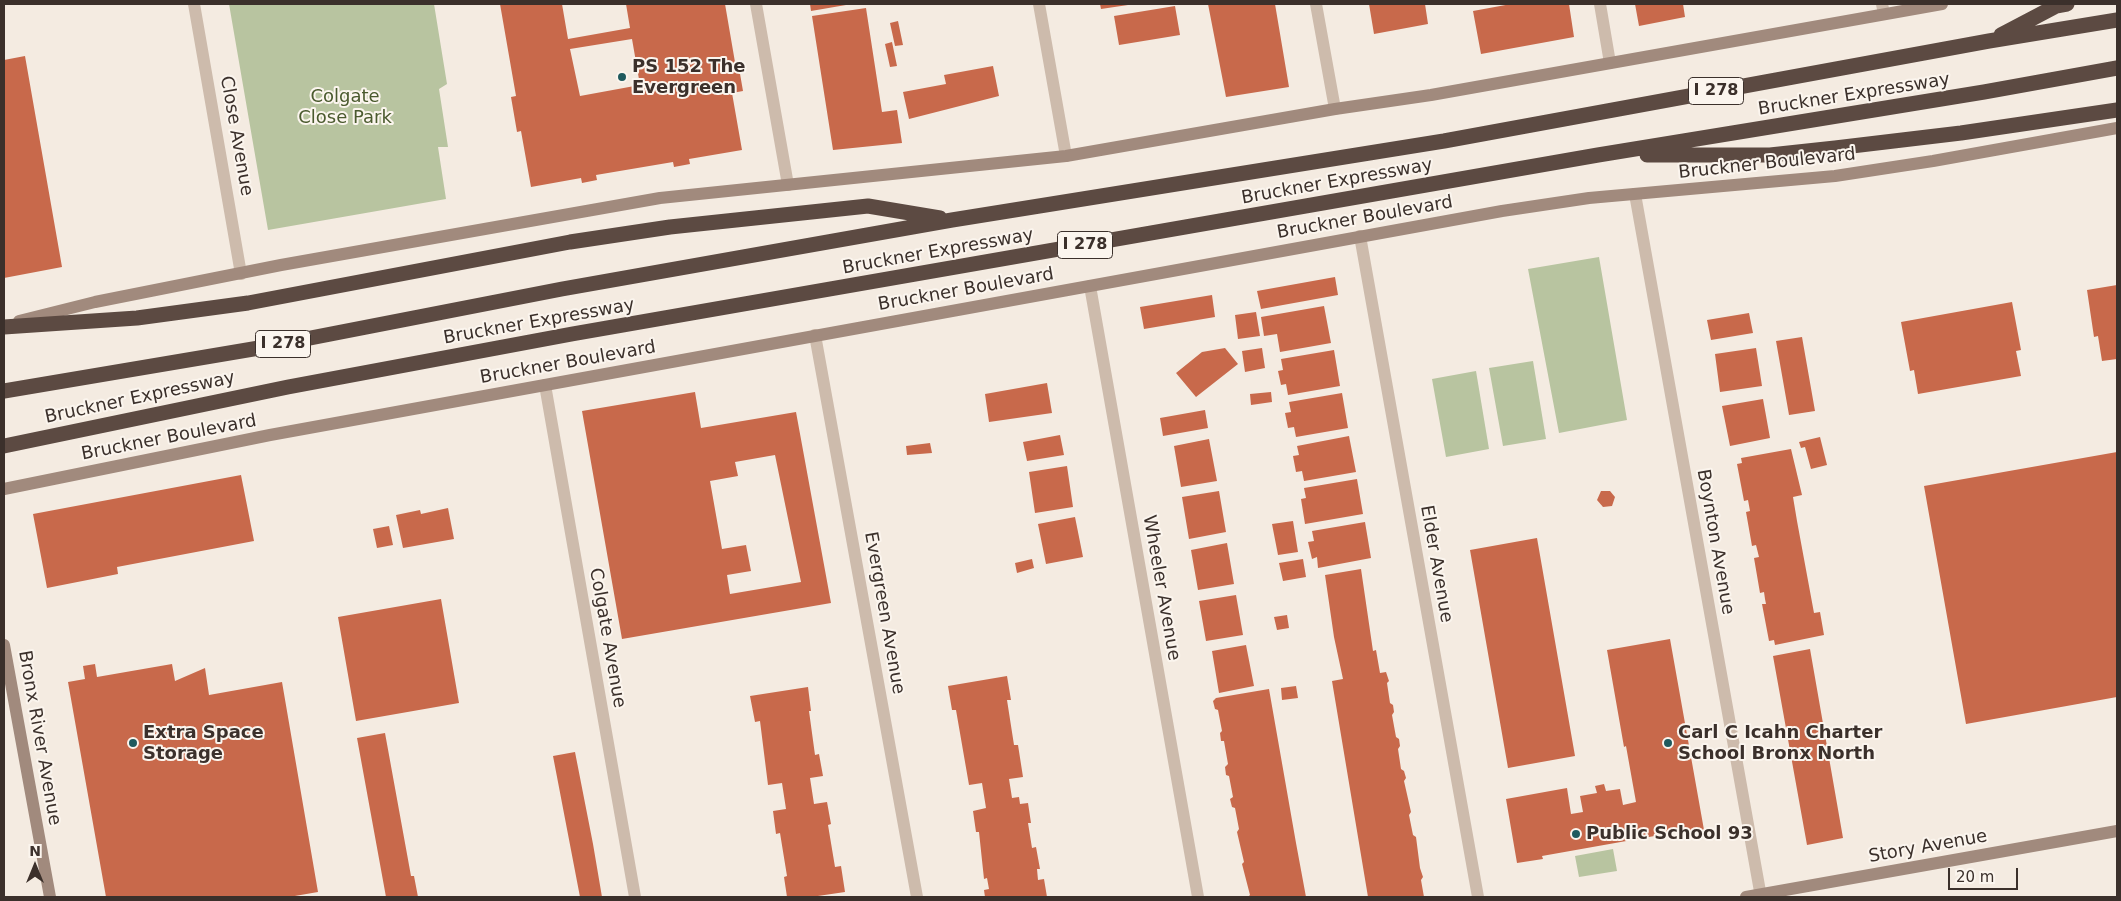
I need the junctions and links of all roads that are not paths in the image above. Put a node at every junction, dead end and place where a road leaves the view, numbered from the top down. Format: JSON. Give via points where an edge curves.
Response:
{"nodes":[{"id":1,"x":194,"y":4,"type":"edge"},
{"id":2,"x":756,"y":4,"type":"edge"},
{"id":3,"x":1039,"y":4,"type":"edge"},
{"id":4,"x":1316,"y":4,"type":"edge"},
{"id":5,"x":1600,"y":4,"type":"edge"},
{"id":6,"x":1942,"y":4,"type":"edge"},
{"id":7,"x":2066,"y":4,"type":"edge"},
{"id":8,"x":1883,"y":9,"type":"edge"},
{"id":9,"x":2117,"y":20,"type":"edge"},
{"id":10,"x":1989,"y":41,"type":"junction"},
{"id":11,"x":1610,"y":63,"type":"junction"},
{"id":12,"x":2117,"y":68,"type":"edge"},
{"id":13,"x":1335,"y":109,"type":"junction"},
{"id":14,"x":2117,"y":110,"type":"edge"},
{"id":15,"x":2117,"y":128,"type":"edge"},
{"id":16,"x":1066,"y":156,"type":"junction"},
{"id":17,"x":1598,"y":156,"type":"junction"},
{"id":18,"x":788,"y":185,"type":"junction"},
{"id":19,"x":1636,"y":194,"type":"junction"},
{"id":20,"x":952,"y":220,"type":"junction"},
{"id":21,"x":1360,"y":236,"type":"junction"},
{"id":22,"x":241,"y":274,"type":"junction"},
{"id":23,"x":1090,"y":286,"type":"junction"},
{"id":24,"x":4,"y":326,"type":"edge"},
{"id":25,"x":815,"y":335,"type":"junction"},
{"id":26,"x":545,"y":385,"type":"junction"},
{"id":27,"x":4,"y":391,"type":"edge"},
{"id":28,"x":77,"y":430,"type":"junction"},
{"id":29,"x":4,"y":446,"type":"edge"},
{"id":30,"x":4,"y":456,"type":"edge"},
{"id":31,"x":4,"y":490,"type":"edge"},
{"id":32,"x":4,"y":645,"type":"edge"},
{"id":33,"x":2117,"y":831,"type":"edge"},
{"id":34,"x":1760,"y":896,"type":"edge"},
{"id":35,"x":50,"y":897,"type":"edge"},
{"id":36,"x":636,"y":897,"type":"edge"},
{"id":37,"x":917,"y":897,"type":"edge"},
{"id":38,"x":1198,"y":897,"type":"edge"},
{"id":39,"x":1478,"y":897,"type":"edge"},
{"id":40,"x":1746,"y":897,"type":"edge"}],
"edges":[{"from":1,"to":22,"type":"street","name":"Close Avenue"},
{"from":2,"to":18,"type":"street"},
{"from":3,"to":16,"type":"street"},
{"from":4,"to":13,"type":"street"},
{"from":5,"to":11,"type":"street"},
{"from":6,"to":8,"type":"main road"},
{"from":7,"to":10,"type":"highway","via":[[2056,6]]},
{"from":8,"to":11,"type":"main road"},
{"from":9,"to":10,"type":"highway","name":"Bruckner Expressway","number":"I 278"},
{"from":10,"to":20,"type":"highway","name":"Bruckner Expressway","number":"I 278","via":[[1444,141]]},
{"from":11,"to":13,"type":"main road"},
{"from":12,"to":17,"type":"highway","name":"Bruckner Expressway","number":"I 278"},
{"from":13,"to":16,"type":"main road"},
{"from":14,"to":17,"type":"highway","via":[[1908,140],[1770,155]]},
{"from":15,"to":19,"type":"main road","name":"Bruckner Boulevard","via":[[1835,176]]},
{"from":16,"to":18,"type":"main road"},
{"from":17,"to":28,"type":"highway","name":"Bruckner Expressway","number":"I 278","via":[[572,334],[288,386]]},
{"from":18,"to":22,"type":"main road","via":[[660,198]]},
{"from":19,"to":21,"type":"main road","name":"Bruckner Boulevard","via":[[1549,204]]},
{"from":19,"to":34,"type":"street","name":"Boynton Avenue"},
{"from":20,"to":24,"type":"highway","via":[[868,206],[670,227],[570,242],[238,304],[137,318]]},
{"from":20,"to":27,"type":"highway","name":"Bruckner Expressway","number":"I 278","via":[[259,348]]},
{"from":21,"to":23,"type":"main road","name":"Bruckner Boulevard"},
{"from":21,"to":39,"type":"street","name":"Elder Avenue"},
{"from":22,"to":24,"type":"main road","via":[[95,302]]},
{"from":23,"to":25,"type":"main road","name":"Bruckner Boulevard"},
{"from":23,"to":38,"type":"street","name":"Wheeler Avenue"},
{"from":25,"to":26,"type":"main road","name":"Bruckner Boulevard"},
{"from":25,"to":37,"type":"street","name":"Evergreen Avenue"},
{"from":26,"to":31,"type":"main road","name":"Bruckner Boulevard"},
{"from":26,"to":36,"type":"street","name":"Colgate Avenue"},
{"from":28,"to":29,"type":"highway","name":"Bruckner Expressway","number":"I 278"},
{"from":28,"to":30,"type":"highway"},
{"from":32,"to":35,"type":"main road","name":"Bronx River Avenue"},
{"from":33,"to":34,"type":"main road","name":"Story Avenue"},
{"from":34,"to":40,"type":"main road","name":"Story Avenue"}]}
